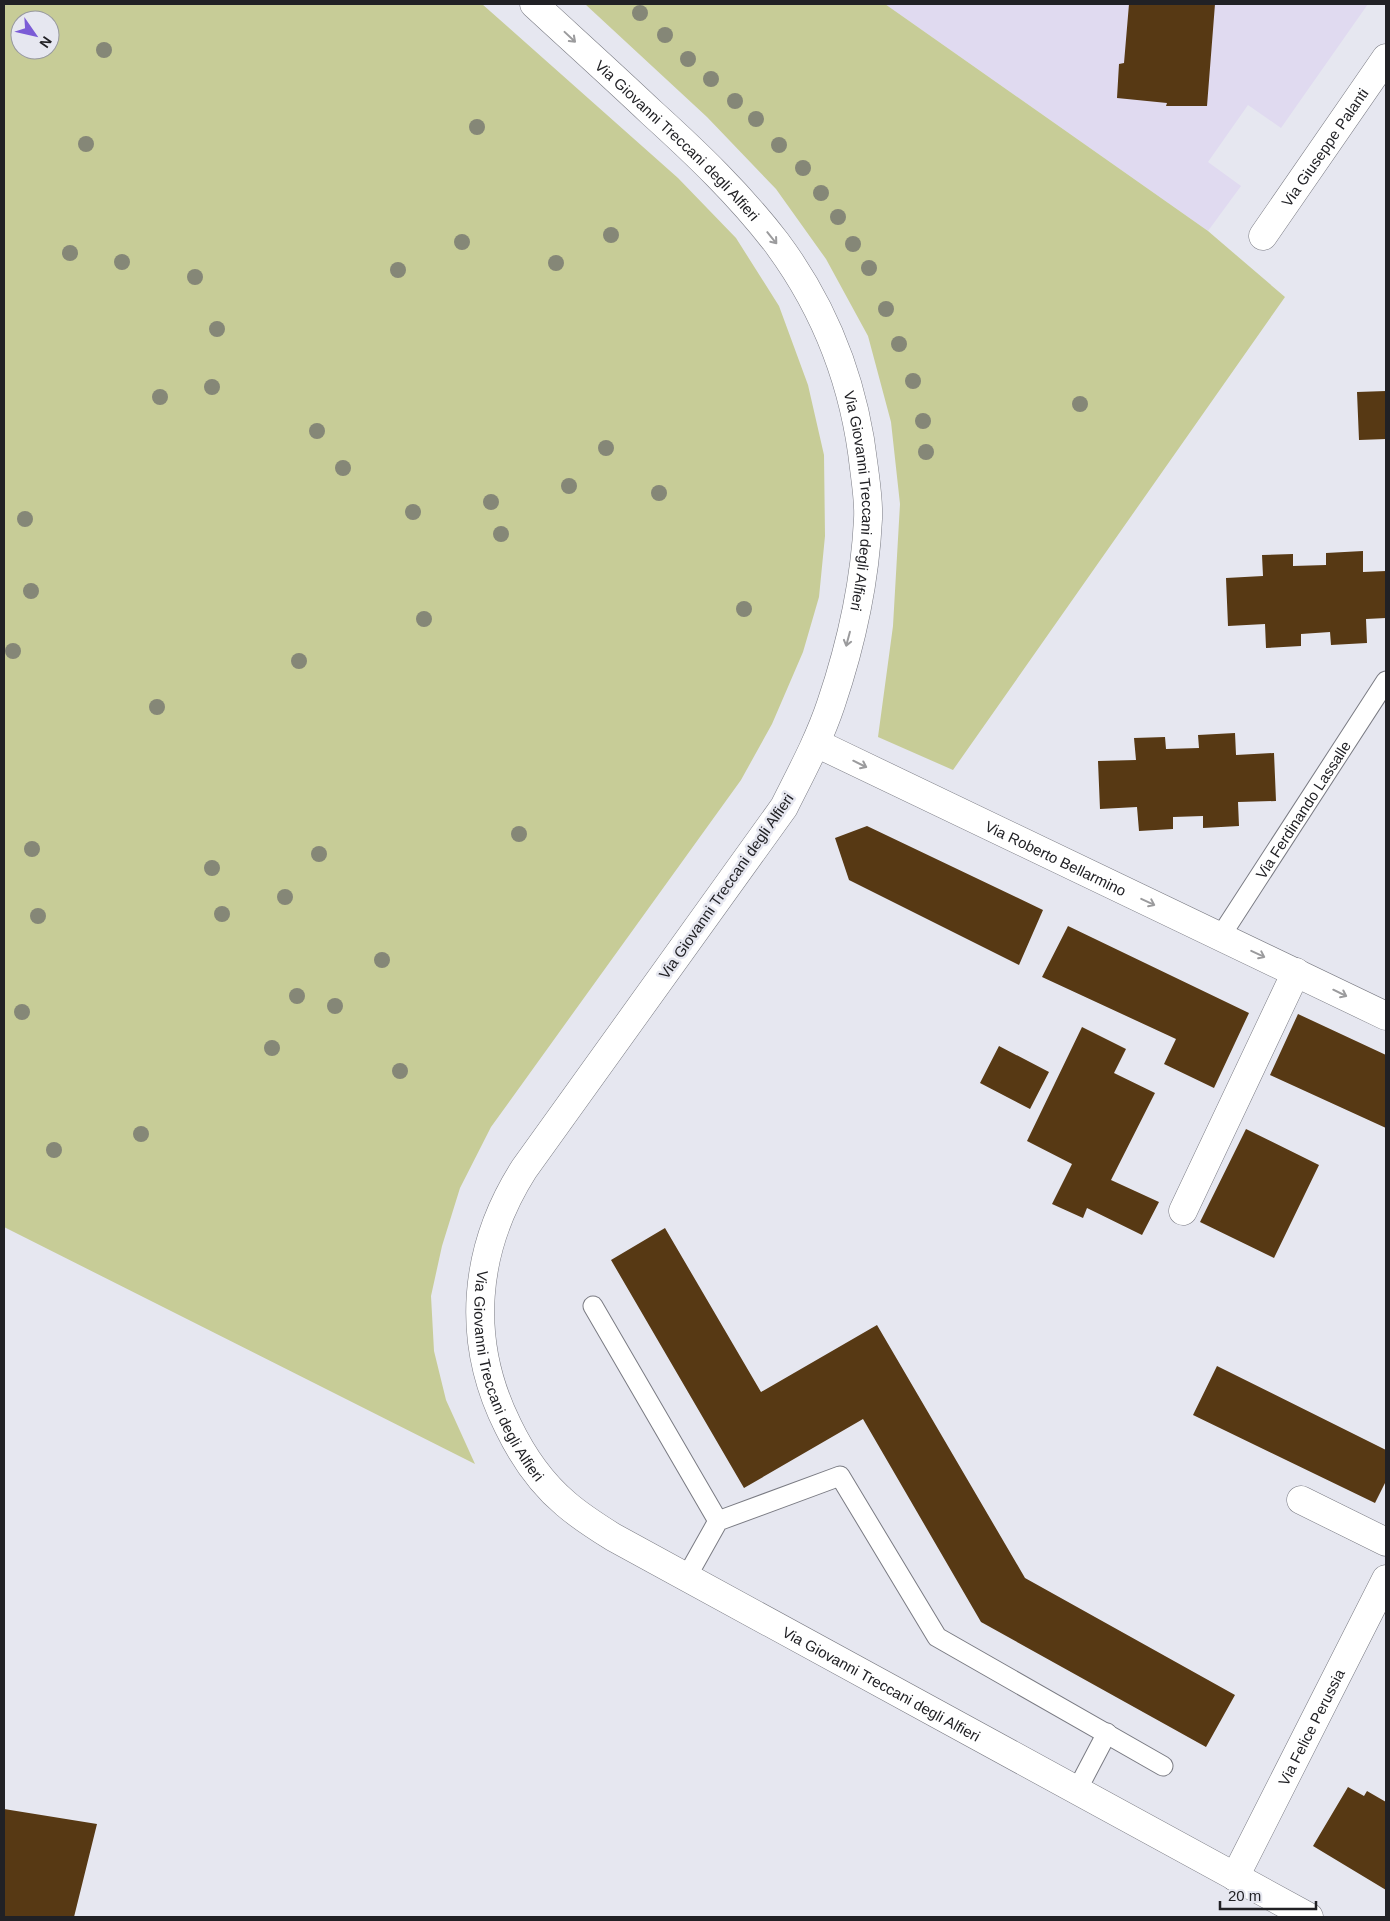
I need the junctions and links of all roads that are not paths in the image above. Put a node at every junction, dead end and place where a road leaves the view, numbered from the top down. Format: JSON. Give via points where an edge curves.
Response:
{"nodes":[{"id":1,"x":534,"y":4,"type":"edge"},
{"id":2,"x":1386,"y":58,"type":"edge"},
{"id":3,"x":1263,"y":236,"type":"dead end"},
{"id":4,"x":1386,"y":681,"type":"edge"},
{"id":5,"x":816,"y":743,"type":"junction"},
{"id":6,"x":1220,"y":936,"type":"junction"},
{"id":7,"x":1296,"y":972,"type":"junction"},
{"id":8,"x":1386,"y":1016,"type":"edge"},
{"id":9,"x":1182,"y":1211,"type":"dead end"},
{"id":10,"x":593,"y":1306,"type":"dead end"},
{"id":11,"x":1301,"y":1500,"type":"dead end"},
{"id":12,"x":718,"y":1521,"type":"junction"},
{"id":13,"x":1386,"y":1542,"type":"edge"},
{"id":14,"x":686,"y":1578,"type":"junction"},
{"id":15,"x":1386,"y":1579,"type":"edge"},
{"id":16,"x":1107,"y":1733,"type":"junction"},
{"id":17,"x":1163,"y":1766,"type":"dead end"},
{"id":18,"x":1077,"y":1790,"type":"junction"},
{"id":19,"x":1235,"y":1877,"type":"junction"},
{"id":20,"x":1309,"y":1917,"type":"edge"}],
"edges":[{"from":1,"to":5,"type":"street","name":"Via Giovanni Treccani degli Alfieri","one_way":true,"via":[[740,199],[802,280],[840,358],[860,431],[868,517],[864,566],[855,614],[831,704]]},
{"from":2,"to":3,"type":"street","name":"Via Giuseppe Palanti"},
{"from":4,"to":6,"type":"lane","name":"Via Ferdinando Lassalle"},
{"from":5,"to":6,"type":"street","name":"Via Roberto Bellarmino","one_way":true},
{"from":5,"to":14,"type":"street","name":"Via Giovanni Treccani degli Alfieri","via":[[784,807],[512,1189],[496,1224],[485,1264],[479,1318],[482,1352],[493,1390],[516,1442],[536,1473],[566,1504],[613,1537]]},
{"from":6,"to":7,"type":"street","name":"Via Roberto Bellarmino","one_way":true},
{"from":7,"to":8,"type":"street","name":"Via Roberto Bellarmino","one_way":true},
{"from":7,"to":9,"type":"street"},
{"from":10,"to":12,"type":"lane"},
{"from":11,"to":13,"type":"street"},
{"from":12,"to":14,"type":"lane"},
{"from":12,"to":16,"type":"lane","via":[[840,1476],[937,1637]]},
{"from":14,"to":18,"type":"street","name":"Via Giovanni Treccani degli Alfieri"},
{"from":15,"to":19,"type":"street","name":"Via Felice Perussia"},
{"from":16,"to":17,"type":"lane"},
{"from":16,"to":18,"type":"lane"},
{"from":18,"to":19,"type":"street","name":"Via Giovanni Treccani degli Alfieri"},
{"from":19,"to":20,"type":"street","name":"Via Giovanni Treccani degli Alfieri"}]}
